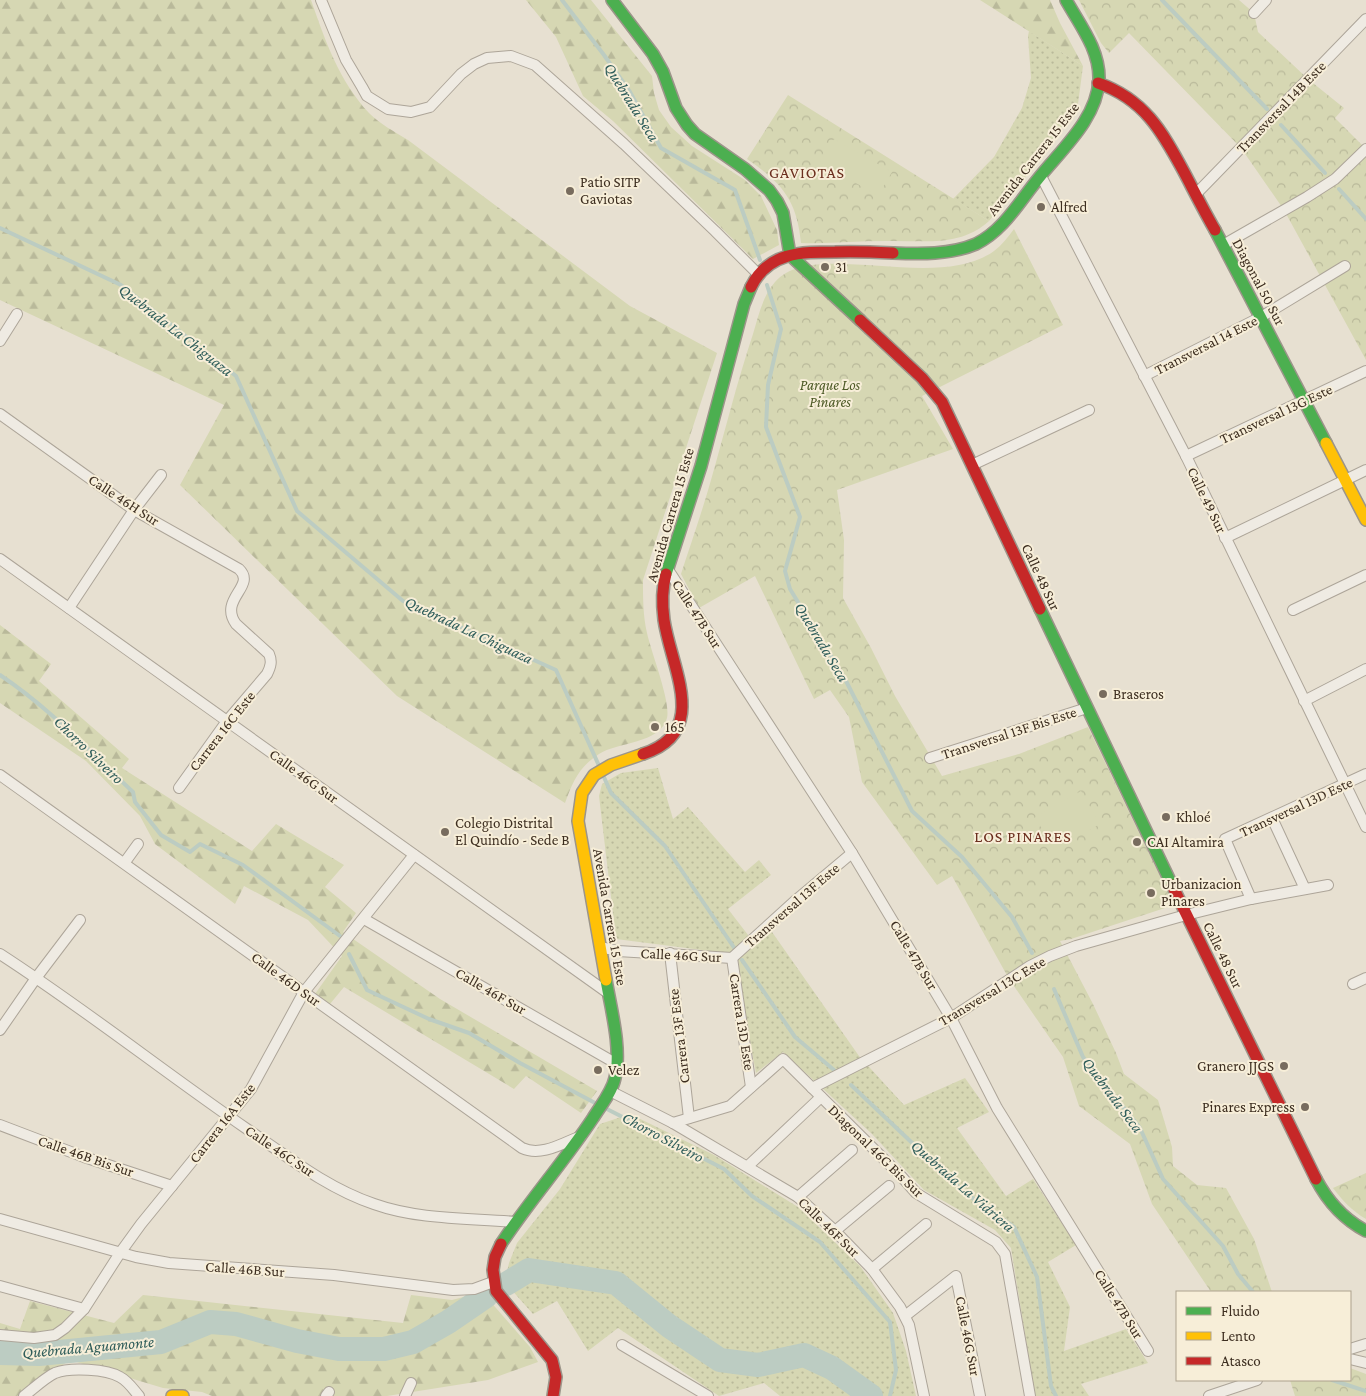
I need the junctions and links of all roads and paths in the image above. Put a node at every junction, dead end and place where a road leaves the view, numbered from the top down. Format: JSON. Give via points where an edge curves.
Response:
{"nodes":[{"id":1,"x":321,"y":0,"type":"edge"},
{"id":2,"x":612,"y":0,"type":"edge"},
{"id":3,"x":1066,"y":0,"type":"edge"},
{"id":4,"x":1266,"y":0,"type":"edge"},
{"id":5,"x":1254,"y":13,"type":"dead end"},
{"id":6,"x":1366,"y":19,"type":"edge"},
{"id":7,"x":1098,"y":83,"type":"junction"},
{"id":8,"x":1366,"y":149,"type":"edge"},
{"id":9,"x":1041,"y":176,"type":"junction"},
{"id":10,"x":1196,"y":194,"type":"junction"},
{"id":11,"x":1223,"y":245,"type":"junction"},
{"id":12,"x":790,"y":255,"type":"junction"},
{"id":13,"x":1345,"y":266,"type":"dead end"},
{"id":14,"x":758,"y":275,"type":"junction"},
{"id":15,"x":17,"y":314,"type":"dead end"},
{"id":16,"x":1261,"y":317,"type":"junction"},
{"id":17,"x":0,"y":341,"type":"edge"},
{"id":18,"x":1366,"y":371,"type":"edge"},
{"id":19,"x":1144,"y":376,"type":"junction"},
{"id":20,"x":1304,"y":400,"type":"junction"},
{"id":21,"x":1089,"y":410,"type":"dead end"},
{"id":22,"x":0,"y":414,"type":"edge"},
{"id":23,"x":1186,"y":456,"type":"junction"},
{"id":24,"x":972,"y":465,"type":"junction"},
{"id":25,"x":1366,"y":470,"type":"edge"},
{"id":26,"x":160,"y":475,"type":"dead end"},
{"id":27,"x":1346,"y":480,"type":"junction"},
{"id":28,"x":134,"y":510,"type":"junction"},
{"id":29,"x":1366,"y":520,"type":"edge"},
{"id":30,"x":1225,"y":538,"type":"junction"},
{"id":31,"x":0,"y":559,"type":"edge"},
{"id":32,"x":667,"y":568,"type":"junction"},
{"id":33,"x":1366,"y":575,"type":"edge"},
{"id":34,"x":69,"y":608,"type":"junction"},
{"id":35,"x":1293,"y":610,"type":"dead end"},
{"id":36,"x":1366,"y":669,"type":"edge"},
{"id":37,"x":267,"y":674,"type":"joint"},
{"id":38,"x":1304,"y":701,"type":"junction"},
{"id":39,"x":1087,"y":708,"type":"junction"},
{"id":40,"x":227,"y":721,"type":"junction"},
{"id":41,"x":930,"y":758,"type":"dead end"},
{"id":42,"x":1366,"y":774,"type":"edge"},
{"id":43,"x":0,"y":775,"type":"edge"},
{"id":44,"x":1345,"y":784,"type":"junction"},
{"id":45,"x":178,"y":788,"type":"dead end"},
{"id":46,"x":1272,"y":818,"type":"junction"},
{"id":47,"x":1366,"y":827,"type":"edge"},
{"id":48,"x":138,"y":844,"type":"dead end"},
{"id":49,"x":852,"y":853,"type":"junction"},
{"id":50,"x":414,"y":855,"type":"junction"},
{"id":51,"x":125,"y":862,"type":"junction"},
{"id":52,"x":1328,"y":884,"type":"dead end"},
{"id":53,"x":1306,"y":889,"type":"junction"},
{"id":54,"x":1251,"y":899,"type":"junction"},
{"id":55,"x":1186,"y":915,"type":"junction"},
{"id":56,"x":364,"y":919,"type":"junction"},
{"id":57,"x":80,"y":920,"type":"dead end"},
{"id":58,"x":600,"y":947,"type":"junction"},
{"id":59,"x":0,"y":954,"type":"edge"},
{"id":60,"x":670,"y":954,"type":"junction"},
{"id":61,"x":732,"y":958,"type":"junction"},
{"id":62,"x":36,"y":978,"type":"junction"},
{"id":63,"x":1366,"y":978,"type":"edge"},
{"id":64,"x":1353,"y":984,"type":"dead end"},
{"id":65,"x":304,"y":992,"type":"junction"},
{"id":66,"x":608,"y":994,"type":"junction"},
{"id":67,"x":951,"y":1018,"type":"junction"},
{"id":68,"x":0,"y":1030,"type":"edge"},
{"id":69,"x":617,"y":1064,"type":"junction"},
{"id":70,"x":751,"y":1087,"type":"junction"},
{"id":71,"x":812,"y":1088,"type":"junction"},
{"id":72,"x":608,"y":1095,"type":"junction"},
{"id":73,"x":821,"y":1097,"type":"junction"},
{"id":74,"x":229,"y":1117,"type":"junction"},
{"id":75,"x":689,"y":1118,"type":"junction"},
{"id":76,"x":673,"y":1123,"type":"junction"},
{"id":77,"x":0,"y":1125,"type":"edge"},
{"id":78,"x":581,"y":1136,"type":"junction"},
{"id":79,"x":852,"y":1150,"type":"dead end"},
{"id":80,"x":748,"y":1166,"type":"junction"},
{"id":81,"x":172,"y":1186,"type":"junction"},
{"id":82,"x":889,"y":1186,"type":"dead end"},
{"id":83,"x":798,"y":1197,"type":"junction"},
{"id":84,"x":0,"y":1219,"type":"edge"},
{"id":85,"x":516,"y":1222,"type":"junction"},
{"id":86,"x":926,"y":1224,"type":"dead end"},
{"id":87,"x":1366,"y":1230,"type":"edge"},
{"id":88,"x":835,"y":1231,"type":"junction"},
{"id":89,"x":120,"y":1253,"type":"junction"},
{"id":90,"x":872,"y":1269,"type":"junction"},
{"id":91,"x":493,"y":1282,"type":"junction"},
{"id":92,"x":0,"y":1286,"type":"edge"},
{"id":93,"x":84,"y":1308,"type":"junction"},
{"id":94,"x":905,"y":1316,"type":"junction"},
{"id":95,"x":0,"y":1335,"type":"edge"},
{"id":96,"x":1366,"y":1344,"type":"edge"},
{"id":97,"x":622,"y":1345,"type":"dead end"},
{"id":98,"x":1351,"y":1349,"type":"edge"},
{"id":99,"x":1148,"y":1351,"type":"dead end"},
{"id":100,"x":1351,"y":1358,"type":"edge"},
{"id":101,"x":1366,"y":1363,"type":"edge"},
{"id":102,"x":1254,"y":1381,"type":"edge"},
{"id":103,"x":411,"y":1383,"type":"dead end"},
{"id":104,"x":24,"y":1396,"type":"edge"},
{"id":105,"x":139,"y":1396,"type":"edge"},
{"id":106,"x":172,"y":1396,"type":"edge"},
{"id":107,"x":183,"y":1396,"type":"edge"},
{"id":108,"x":405,"y":1396,"type":"edge"},
{"id":109,"x":553,"y":1396,"type":"edge"},
{"id":110,"x":708,"y":1396,"type":"edge"},
{"id":111,"x":924,"y":1396,"type":"edge"},
{"id":112,"x":980,"y":1396,"type":"edge"},
{"id":113,"x":1030,"y":1396,"type":"edge"},
{"id":114,"x":1209,"y":1396,"type":"edge"}],
"edges":[{"from":1,"to":14,"type":"street","via":[[346,60],[367,96],[388,109],[411,112],[430,106],[461,74],[487,58],[511,56],[535,66],[624,144]]},
{"from":2,"to":12,"type":"street","via":[[653,52],[675,109],[687,127],[765,184],[776,198],[786,222]]},
{"from":3,"to":7,"type":"street","name":"Avenida Carrera 15 Este","via":[[1096,57]]},
{"from":4,"to":5,"type":"street"},
{"from":6,"to":10,"type":"street","name":"Transversal 14B Este"},
{"from":7,"to":9,"type":"street","name":"Avenida Carrera 15 Este","via":[[1085,118]]},
{"from":7,"to":10,"type":"street","name":"Diagonal 50 Sur","via":[[1119,91],[1144,110],[1166,139]]},
{"from":8,"to":11,"type":"street","via":[[1335,179]]},
{"from":9,"to":12,"type":"street","name":"Avenida Carrera 15 Este","via":[[1001,226],[968,247],[933,253],[832,251]]},
{"from":9,"to":19,"type":"street","name":"Calle 49 Sur"},
{"from":10,"to":11,"type":"street","name":"Diagonal 50 Sur"},
{"from":11,"to":16,"type":"street","name":"Diagonal 50 Sur"},
{"from":12,"to":14,"type":"street","name":"Avenida Carrera 15 Este","via":[[767,266]]},
{"from":12,"to":24,"type":"street","name":"Calle 48 Sur","via":[[934,390]]},
{"from":13,"to":16,"type":"street","name":"Transversal 14 Este"},
{"from":14,"to":32,"type":"street","name":"Avenida Carrera 15 Este","via":[[744,304],[700,466]]},
{"from":15,"to":17,"type":"street"},
{"from":16,"to":19,"type":"street","name":"Transversal 14 Este"},
{"from":16,"to":20,"type":"street","name":"Diagonal 50 Sur"},
{"from":18,"to":20,"type":"street","name":"Transversal 13G Este"},
{"from":19,"to":23,"type":"street","name":"Calle 49 Sur"},
{"from":20,"to":23,"type":"street","name":"Transversal 13G Este"},
{"from":20,"to":27,"type":"street","name":"Diagonal 50 Sur"},
{"from":21,"to":24,"type":"street"},
{"from":22,"to":28,"type":"street","name":"Calle 46H Sur"},
{"from":23,"to":30,"type":"street","name":"Calle 49 Sur"},
{"from":24,"to":39,"type":"street","name":"Calle 48 Sur"},
{"from":25,"to":27,"type":"street"},
{"from":26,"to":28,"type":"street"},
{"from":27,"to":29,"type":"street","name":"Diagonal 50 Sur"},
{"from":27,"to":30,"type":"street"},
{"from":28,"to":34,"type":"street"},
{"from":28,"to":37,"type":"street","name":"Calle 46H Sur","via":[[243,573],[243,584],[230,610],[236,624],[269,654],[271,660]]},
{"from":30,"to":38,"type":"street","name":"Calle 49 Sur"},
{"from":31,"to":34,"type":"street","name":"Calle 46G Sur"},
{"from":32,"to":49,"type":"street","name":"Calle 47B Sur"},
{"from":32,"to":58,"type":"street","name":"Avenida Carrera 15 Este","via":[[663,608],[683,698],[680,725],[672,739],[656,751],[600,770],[579,803],[578,821]]},
{"from":33,"to":35,"type":"street"},
{"from":34,"to":40,"type":"street","name":"Calle 46G Sur"},
{"from":36,"to":38,"type":"street"},
{"from":37,"to":40,"type":"street","name":"Carrera 16C Este"},
{"from":38,"to":44,"type":"street","name":"Calle 49 Sur"},
{"from":39,"to":41,"type":"street","name":"Transversal 13F Bis Este"},
{"from":39,"to":55,"type":"street","name":"Calle 48 Sur"},
{"from":40,"to":45,"type":"street","name":"Carrera 16C Este"},
{"from":40,"to":50,"type":"street","name":"Calle 46G Sur"},
{"from":42,"to":44,"type":"street","name":"Transversal 13D Este"},
{"from":43,"to":51,"type":"street","name":"Calle 46D Sur"},
{"from":44,"to":46,"type":"street","name":"Transversal 13D Este"},
{"from":44,"to":47,"type":"street","name":"Calle 49 Sur"},
{"from":46,"to":53,"type":"street"},
{"from":46,"to":54,"type":"street","name":"Transversal 13D Este","via":[[1225,839]]},
{"from":48,"to":51,"type":"street"},
{"from":49,"to":61,"type":"street","name":"Transversal 13F Este"},
{"from":49,"to":67,"type":"street","name":"Calle 47B Sur"},
{"from":50,"to":56,"type":"street","name":"Carrera 16A Este"},
{"from":50,"to":66,"type":"street","name":"Calle 46G Sur"},
{"from":51,"to":65,"type":"street","name":"Calle 46D Sur"},
{"from":52,"to":53,"type":"street","name":"Transversal 13C Este"},
{"from":53,"to":54,"type":"street","name":"Transversal 13C Este"},
{"from":54,"to":55,"type":"street","name":"Transversal 13C Este"},
{"from":55,"to":67,"type":"street","name":"Transversal 13C Este","via":[[1050,956]]},
{"from":55,"to":87,"type":"street","name":"Calle 48 Sur","via":[[1323,1193],[1337,1212]]},
{"from":56,"to":65,"type":"street","name":"Carrera 16A Este"},
{"from":56,"to":69,"type":"street","name":"Calle 46F Sur"},
{"from":57,"to":62,"type":"street"},
{"from":58,"to":60,"type":"street","name":"Calle 46G Sur"},
{"from":58,"to":66,"type":"street","name":"Avenida Carrera 15 Este"},
{"from":59,"to":62,"type":"street","name":"Calle 46C Sur"},
{"from":60,"to":61,"type":"street","name":"Calle 46G Sur"},
{"from":60,"to":75,"type":"street","name":"Carrera 13F Este"},
{"from":61,"to":70,"type":"street","name":"Carrera 13D Este"},
{"from":62,"to":68,"type":"street"},
{"from":62,"to":74,"type":"street","name":"Calle 46C Sur"},
{"from":63,"to":64,"type":"street"},
{"from":65,"to":74,"type":"street","name":"Carrera 16A Este","via":[[251,1089]]},
{"from":65,"to":78,"type":"street","name":"Calle 46D Sur","via":[[522,1148],[540,1151]]},
{"from":66,"to":69,"type":"street","name":"Avenida Carrera 15 Este"},
{"from":67,"to":71,"type":"street","name":"Transversal 13C Este"},
{"from":67,"to":99,"type":"street","name":"Calle 47B Sur","via":[[997,1108]]},
{"from":69,"to":72,"type":"street","name":"Avenida Carrera 15 Este"},
{"from":70,"to":71,"type":"street","name":"Diagonal 46G Bis Sur","via":[[783,1059]]},
{"from":70,"to":75,"type":"street","via":[[730,1106]]},
{"from":71,"to":73,"type":"street","name":"Diagonal 46G Bis Sur"},
{"from":72,"to":76,"type":"street","name":"Calle 46F Sur"},
{"from":72,"to":78,"type":"street","name":"Avenida Carrera 15 Este"},
{"from":73,"to":80,"type":"street"},
{"from":73,"to":113,"type":"street","name":"Diagonal 46G Bis Sur","via":[[916,1193],[996,1242],[1005,1254]]},
{"from":74,"to":81,"type":"street","name":"Carrera 16A Este"},
{"from":74,"to":85,"type":"street","name":"Calle 46C Sur","via":[[323,1180],[374,1204],[411,1214]]},
{"from":75,"to":76,"type":"street"},
{"from":76,"to":80,"type":"street","name":"Calle 46F Sur"},
{"from":77,"to":81,"type":"street","name":"Calle 46B Bis Sur"},
{"from":78,"to":85,"type":"street","name":"Avenida Carrera 15 Este"},
{"from":79,"to":83,"type":"street"},
{"from":80,"to":83,"type":"street","name":"Calle 46F Sur"},
{"from":81,"to":89,"type":"street","name":"Carrera 16A Este"},
{"from":82,"to":88,"type":"street"},
{"from":83,"to":88,"type":"street","name":"Calle 46F Sur"},
{"from":84,"to":89,"type":"street","name":"Calle 46B Sur"},
{"from":85,"to":91,"type":"street","name":"Avenida Carrera 15 Este","via":[[494,1258]]},
{"from":86,"to":90,"type":"street"},
{"from":88,"to":90,"type":"street","name":"Calle 46F Sur"},
{"from":89,"to":91,"type":"street","name":"Calle 46B Sur","via":[[169,1263],[334,1275],[453,1290],[474,1289]]},
{"from":89,"to":93,"type":"street","name":"Carrera 16A Este"},
{"from":90,"to":94,"type":"street","name":"Calle 46F Sur"},
{"from":91,"to":109,"type":"street","via":[[500,1297],[552,1360],[556,1377]]},
{"from":92,"to":93,"type":"street"},
{"from":93,"to":95,"type":"street","name":"Carrera 16A Este","via":[[55,1335],[34,1338]]},
{"from":94,"to":111,"type":"street","name":"Calle 46F Sur"},
{"from":94,"to":112,"type":"street","name":"Calle 46G Sur","via":[[956,1276]]},
{"from":96,"to":98,"type":"street"},
{"from":97,"to":110,"type":"street"},
{"from":100,"to":101,"type":"street"},
{"from":102,"to":114,"type":"street"},
{"from":103,"to":108,"type":"street"},
{"from":104,"to":105,"type":"street","via":[[56,1373],[86,1370],[119,1376]]},
{"from":106,"to":107,"type":"street"}]}
